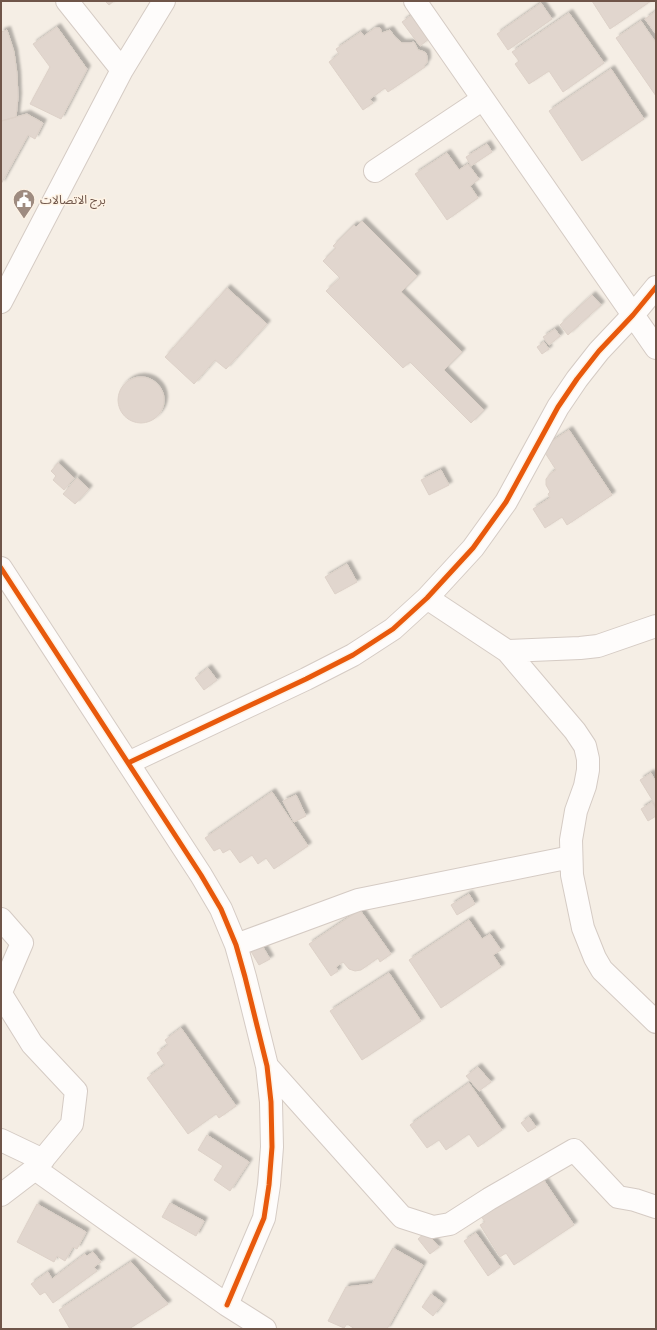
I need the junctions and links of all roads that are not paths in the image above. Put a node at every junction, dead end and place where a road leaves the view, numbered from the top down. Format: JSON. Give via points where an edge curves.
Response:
{"nodes":[{"id":1,"x":67,"y":1,"type":"edge"},
{"id":2,"x":164,"y":1,"type":"edge"},
{"id":3,"x":416,"y":1,"type":"edge"},
{"id":4,"x":122,"y":70,"type":"junction"},
{"id":5,"x":483,"y":98,"type":"junction"},
{"id":6,"x":375,"y":171,"type":"dead end"},
{"id":7,"x":656,"y":287,"type":"edge"},
{"id":8,"x":1,"y":302,"type":"edge"},
{"id":9,"x":633,"y":315,"type":"junction"},
{"id":10,"x":656,"y":348,"type":"edge"},
{"id":11,"x":1,"y":568,"type":"edge"},
{"id":12,"x":427,"y":598,"type":"junction"},
{"id":13,"x":656,"y":626,"type":"edge"},
{"id":14,"x":507,"y":651,"type":"junction"},
{"id":15,"x":128,"y":763,"type":"junction"},
{"id":16,"x":571,"y":857,"type":"junction"},
{"id":17,"x":1,"y":919,"type":"edge"},
{"id":18,"x":236,"y":944,"type":"junction"},
{"id":19,"x":1,"y":993,"type":"edge"},
{"id":20,"x":656,"y":1022,"type":"edge"},
{"id":21,"x":267,"y":1066,"type":"junction"},
{"id":22,"x":1,"y":1140,"type":"edge"},
{"id":23,"x":39,"y":1164,"type":"junction"},
{"id":24,"x":1,"y":1195,"type":"edge"},
{"id":25,"x":656,"y":1207,"type":"edge"},
{"id":26,"x":227,"y":1305,"type":"junction"},
{"id":27,"x":265,"y":1329,"type":"edge"}],
"edges":[{"from":1,"to":4,"type":"street"},
{"from":2,"to":4,"type":"street"},
{"from":3,"to":5,"type":"street"},
{"from":4,"to":8,"type":"street"},
{"from":5,"to":6,"type":"street"},
{"from":5,"to":9,"type":"street"},
{"from":7,"to":9,"type":"street"},
{"from":9,"to":10,"type":"street"},
{"from":9,"to":12,"type":"street","via":[[577,378],[558,407],[506,502],[477,542]]},
{"from":11,"to":15,"type":"street"},
{"from":12,"to":14,"type":"street"},
{"from":12,"to":15,"type":"street","via":[[393,629],[353,655]]},
{"from":13,"to":14,"type":"street","via":[[598,646]]},
{"from":14,"to":16,"type":"street","via":[[585,746],[588,770],[576,811]]},
{"from":15,"to":18,"type":"street","via":[[221,909]]},
{"from":16,"to":18,"type":"street","via":[[358,900]]},
{"from":16,"to":20,"type":"street","via":[[572,875],[583,928],[595,958],[602,970]]},
{"from":17,"to":19,"type":"street","via":[[22,942]]},
{"from":18,"to":21,"type":"street"},
{"from":19,"to":23,"type":"street","via":[[32,1044],[76,1091],[72,1124]]},
{"from":21,"to":25,"type":"street","via":[[402,1217],[433,1228],[450,1224],[574,1150],[618,1197]]},
{"from":21,"to":26,"type":"street","via":[[272,1147],[264,1218]]},
{"from":22,"to":23,"type":"street"},
{"from":23,"to":24,"type":"street"},
{"from":23,"to":26,"type":"street"},
{"from":26,"to":27,"type":"street"}]}
